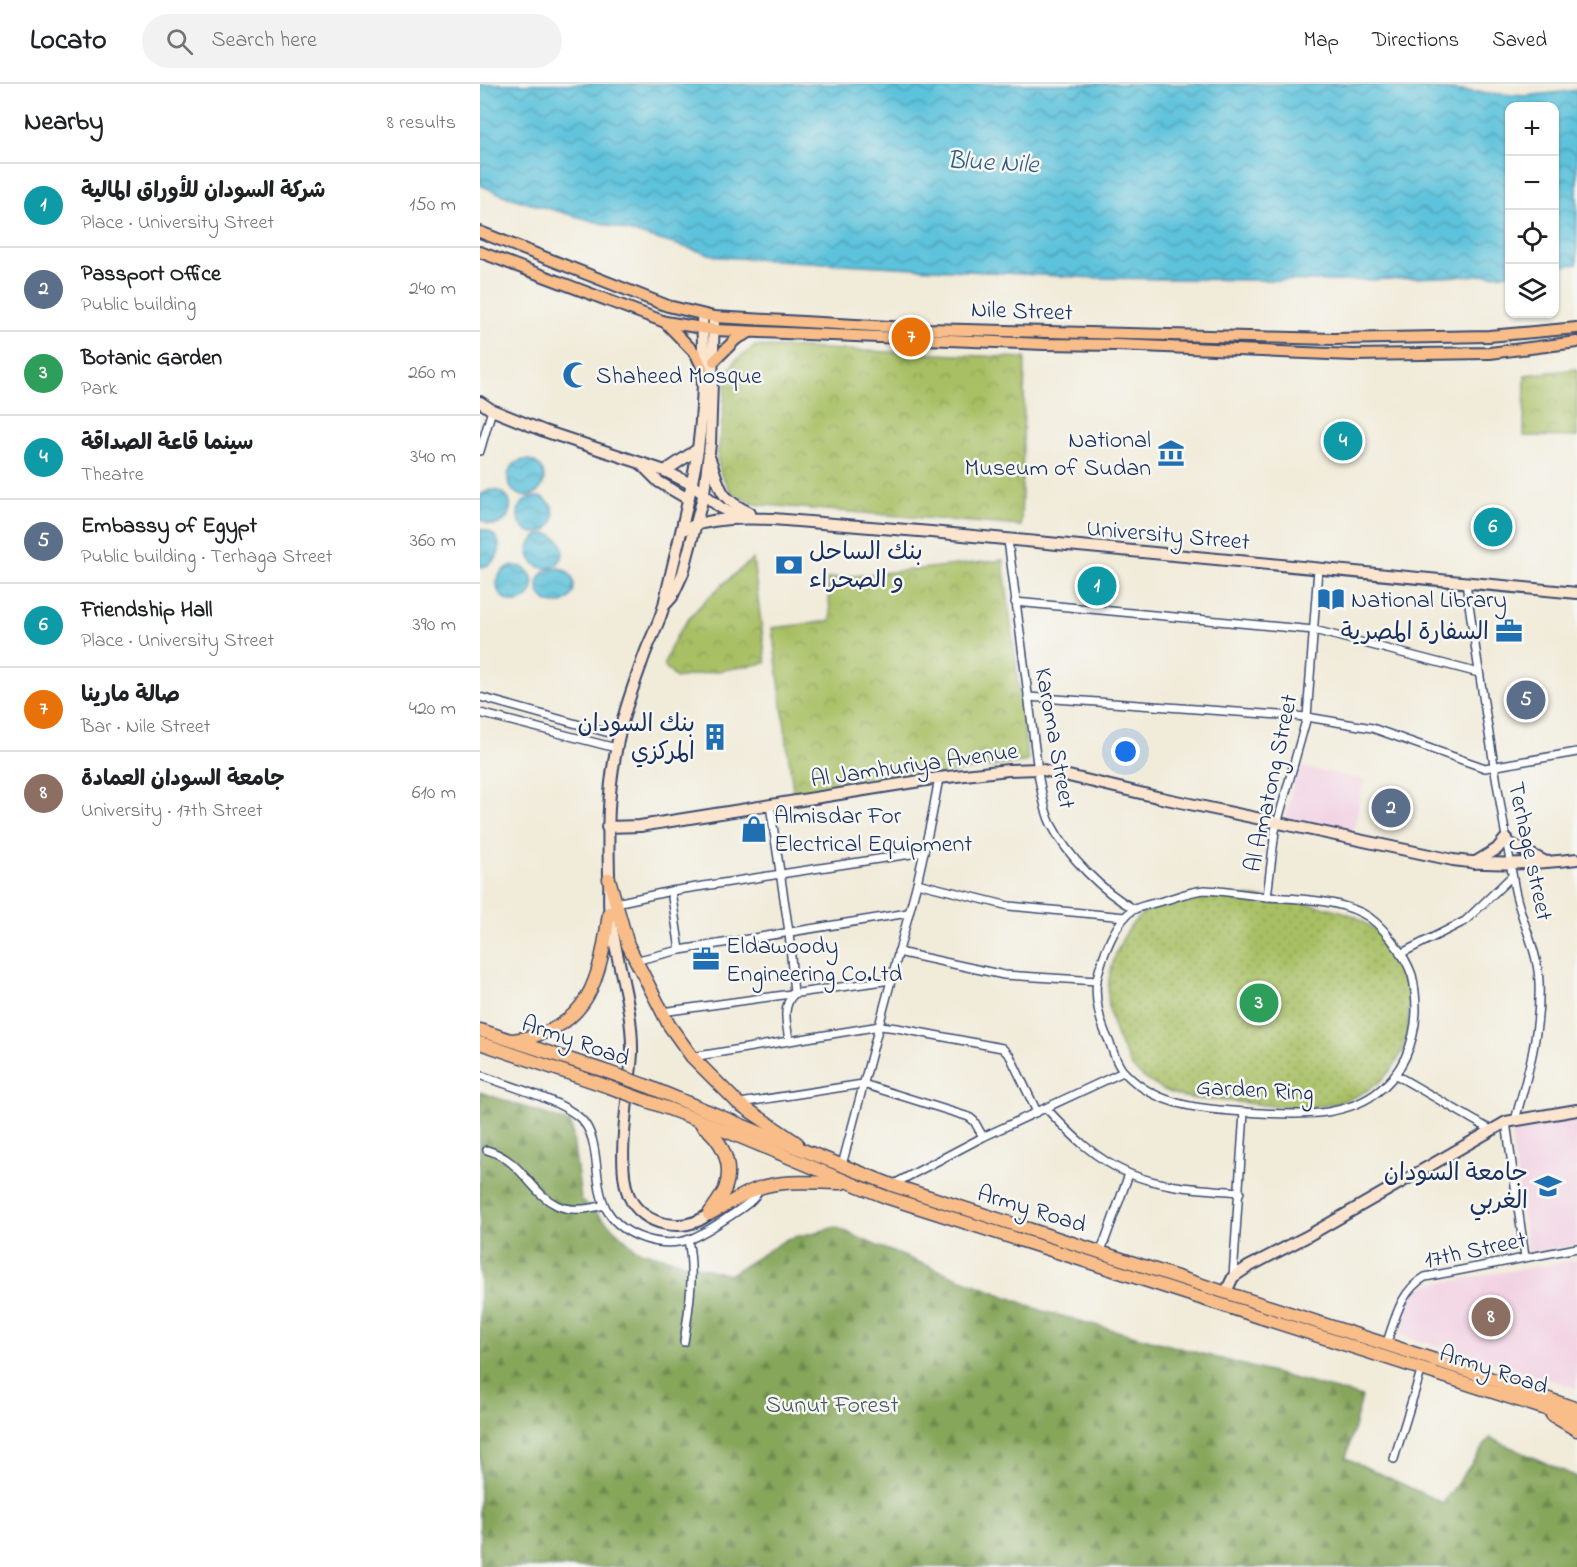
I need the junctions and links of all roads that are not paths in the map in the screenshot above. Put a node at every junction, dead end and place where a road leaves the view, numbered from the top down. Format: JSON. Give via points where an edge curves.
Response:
{"nodes":[{"id":1,"x":480,"y":232,"type":"edge"},
{"id":2,"x":480,"y":252,"type":"edge"},
{"id":3,"x":578,"y":271,"type":"junction"},
{"id":4,"x":573,"y":287,"type":"junction"},
{"id":5,"x":702,"y":315,"type":"junction"},
{"id":6,"x":714,"y":317,"type":"junction"},
{"id":7,"x":665,"y":322,"type":"junction"},
{"id":8,"x":807,"y":322,"type":"junction"},
{"id":9,"x":702,"y":328,"type":"junction"},
{"id":10,"x":1577,"y":328,"type":"edge"},
{"id":11,"x":715,"y":330,"type":"junction"},
{"id":12,"x":751,"y":331,"type":"junction"},
{"id":13,"x":807,"y":334,"type":"junction"},
{"id":14,"x":1180,"y":335,"type":"junction"},
{"id":15,"x":1489,"y":336,"type":"junction"},
{"id":16,"x":1301,"y":338,"type":"junction"},
{"id":17,"x":1577,"y":342,"type":"edge"},
{"id":18,"x":1181,"y":347,"type":"junction"},
{"id":19,"x":1490,"y":352,"type":"junction"},
{"id":20,"x":1301,"y":353,"type":"junction"},
{"id":21,"x":714,"y":361,"type":"junction"},
{"id":22,"x":703,"y":369,"type":"junction"},
{"id":23,"x":480,"y":402,"type":"edge"},
{"id":24,"x":492,"y":410,"type":"junction"},
{"id":25,"x":698,"y":449,"type":"junction"},
{"id":26,"x":480,"y":451,"type":"edge"},
{"id":27,"x":709,"y":456,"type":"junction"},
{"id":28,"x":639,"y":463,"type":"junction"},
{"id":29,"x":665,"y":471,"type":"junction"},
{"id":30,"x":691,"y":484,"type":"junction"},
{"id":31,"x":704,"y":494,"type":"junction"},
{"id":32,"x":688,"y":499,"type":"junction"},
{"id":33,"x":757,"y":519,"type":"junction"},
{"id":34,"x":698,"y":523,"type":"junction"},
{"id":35,"x":683,"y":530,"type":"junction"},
{"id":36,"x":1008,"y":540,"type":"junction"},
{"id":37,"x":1318,"y":569,"type":"junction"},
{"id":38,"x":1466,"y":583,"type":"junction"},
{"id":39,"x":1577,"y":593,"type":"edge"},
{"id":40,"x":1015,"y":602,"type":"junction"},
{"id":41,"x":664,"y":606,"type":"junction"},
{"id":42,"x":1314,"y":630,"type":"junction"},
{"id":43,"x":1479,"y":673,"type":"junction"},
{"id":44,"x":480,"y":697,"type":"edge"},
{"id":45,"x":1028,"y":697,"type":"junction"},
{"id":46,"x":480,"y":713,"type":"edge"},
{"id":47,"x":1307,"y":717,"type":"junction"},
{"id":48,"x":620,"y":736,"type":"junction"},
{"id":49,"x":616,"y":748,"type":"junction"},
{"id":50,"x":1577,"y":752,"type":"edge"},
{"id":51,"x":1494,"y":766,"type":"junction"},
{"id":52,"x":1039,"y":769,"type":"junction"},
{"id":53,"x":939,"y":778,"type":"junction"},
{"id":54,"x":770,"y":805,"type":"junction"},
{"id":55,"x":1278,"y":822,"type":"junction"},
{"id":56,"x":607,"y":827,"type":"junction"},
{"id":57,"x":1506,"y":840,"type":"junction"},
{"id":58,"x":924,"y":852,"type":"junction"},
{"id":59,"x":1577,"y":860,"type":"edge"},
{"id":60,"x":1547,"y":862,"type":"junction"},
{"id":61,"x":1474,"y":863,"type":"junction"},
{"id":62,"x":1511,"y":864,"type":"junction"},
{"id":63,"x":781,"y":873,"type":"junction"},
{"id":64,"x":1512,"y":876,"type":"junction"},
{"id":65,"x":609,"y":879,"type":"joint"},
{"id":66,"x":916,"y":883,"type":"junction"},
{"id":67,"x":670,"y":891,"type":"junction"},
{"id":68,"x":1267,"y":897,"type":"junction"},
{"id":69,"x":613,"y":908,"type":"junction"},
{"id":70,"x":1134,"y":909,"type":"junction"},
{"id":71,"x":908,"y":913,"type":"junction"},
{"id":72,"x":1125,"y":917,"type":"junction"},
{"id":73,"x":789,"y":932,"type":"junction"},
{"id":74,"x":680,"y":950,"type":"junction"},
{"id":75,"x":898,"y":952,"type":"junction"},
{"id":76,"x":1400,"y":954,"type":"junction"},
{"id":77,"x":634,"y":961,"type":"junction"},
{"id":78,"x":891,"y":980,"type":"junction"},
{"id":79,"x":1097,"y":981,"type":"junction"},
{"id":80,"x":794,"y":994,"type":"junction"},
{"id":81,"x":662,"y":1012,"type":"junction"},
{"id":82,"x":880,"y":1026,"type":"junction"},
{"id":83,"x":480,"y":1030,"type":"edge"},
{"id":84,"x":513,"y":1040,"type":"junction"},
{"id":85,"x":789,"y":1041,"type":"junction"},
{"id":86,"x":480,"y":1043,"type":"edge"},
{"id":87,"x":692,"y":1058,"type":"junction"},
{"id":88,"x":1123,"y":1072,"type":"junction"},
{"id":89,"x":480,"y":1075,"type":"edge"},
{"id":90,"x":1396,"y":1075,"type":"junction"},
{"id":91,"x":863,"y":1084,"type":"junction"},
{"id":92,"x":738,"y":1103,"type":"junction"},
{"id":93,"x":1046,"y":1108,"type":"junction"},
{"id":94,"x":1577,"y":1110,"type":"edge"},
{"id":95,"x":1037,"y":1112,"type":"junction"},
{"id":96,"x":1244,"y":1112,"type":"junction"},
{"id":97,"x":689,"y":1115,"type":"junction"},
{"id":98,"x":1510,"y":1121,"type":"junction"},
{"id":99,"x":1491,"y":1131,"type":"junction"},
{"id":100,"x":983,"y":1137,"type":"junction"},
{"id":101,"x":487,"y":1150,"type":"dead end"},
{"id":102,"x":814,"y":1154,"type":"junction"},
{"id":103,"x":842,"y":1165,"type":"junction"},
{"id":104,"x":1129,"y":1174,"type":"junction"},
{"id":105,"x":852,"y":1184,"type":"junction"},
{"id":106,"x":892,"y":1185,"type":"junction"},
{"id":107,"x":758,"y":1188,"type":"junction"},
{"id":108,"x":1240,"y":1192,"type":"junction"},
{"id":109,"x":604,"y":1205,"type":"junction"},
{"id":110,"x":709,"y":1214,"type":"junction"},
{"id":111,"x":688,"y":1240,"type":"junction"},
{"id":112,"x":1577,"y":1248,"type":"edge"},
{"id":113,"x":1101,"y":1251,"type":"junction"},
{"id":114,"x":1525,"y":1257,"type":"junction"},
{"id":115,"x":1233,"y":1277,"type":"junction"},
{"id":116,"x":1226,"y":1292,"type":"junction"},
{"id":117,"x":684,"y":1342,"type":"dead end"},
{"id":118,"x":1386,"y":1345,"type":"junction"},
{"id":119,"x":1422,"y":1368,"type":"junction"},
{"id":120,"x":1541,"y":1406,"type":"junction"},
{"id":121,"x":1577,"y":1407,"type":"edge"},
{"id":122,"x":1577,"y":1419,"type":"edge"},
{"id":123,"x":1577,"y":1430,"type":"edge"},
{"id":124,"x":1394,"y":1459,"type":"dead end"}],
"edges":[{"from":1,"to":3,"type":"main road","name":"Nile Street"},
{"from":2,"to":4,"type":"main road","name":"Nile Street"},
{"from":3,"to":4,"type":"main road"},
{"from":3,"to":5,"type":"main road","name":"Nile Street"},
{"from":4,"to":7,"type":"main road","name":"Nile Street"},
{"from":5,"to":6,"type":"main road","name":"Nile Street"},
{"from":5,"to":9,"type":"main road"},
{"from":6,"to":8,"type":"main road","name":"Nile Street"},
{"from":6,"to":11,"type":"main road"},
{"from":7,"to":9,"type":"main road","name":"Nile Street"},
{"from":7,"to":22,"type":"main road","via":[[696,354]]},
{"from":8,"to":13,"type":"main road"},
{"from":8,"to":14,"type":"main road","name":"Nile Street"},
{"from":9,"to":11,"type":"main road","name":"Nile Street"},
{"from":9,"to":22,"type":"main road"},
{"from":10,"to":15,"type":"main road","name":"Nile Street"},
{"from":11,"to":12,"type":"main road","name":"Nile Street"},
{"from":11,"to":21,"type":"main road"},
{"from":12,"to":13,"type":"main road","name":"Nile Street"},
{"from":12,"to":21,"type":"main road","via":[[736,339]]},
{"from":13,"to":18,"type":"main road","name":"Nile Street"},
{"from":14,"to":16,"type":"main road","name":"Nile Street"},
{"from":14,"to":18,"type":"main road"},
{"from":15,"to":16,"type":"main road","name":"Nile Street"},
{"from":15,"to":19,"type":"main road"},
{"from":16,"to":20,"type":"main road"},
{"from":17,"to":19,"type":"main road","name":"Nile Street"},
{"from":18,"to":20,"type":"main road","name":"Nile Street"},
{"from":19,"to":20,"type":"main road","name":"Nile Street"},
{"from":21,"to":27,"type":"main road"},
{"from":22,"to":25,"type":"main road"},
{"from":23,"to":24,"type":"main road","name":"University Street"},
{"from":24,"to":26,"type":"street"},
{"from":24,"to":28,"type":"main road","name":"University Street"},
{"from":25,"to":29,"type":"main road"},
{"from":25,"to":30,"type":"main road"},
{"from":27,"to":31,"type":"main road"},
{"from":27,"to":33,"type":"main road","via":[[724,497]]},
{"from":28,"to":29,"type":"main road","name":"University Street"},
{"from":28,"to":32,"type":"main road","name":"University Street","via":[[659,482]]},
{"from":29,"to":30,"type":"main road","name":"University Street"},
{"from":30,"to":31,"type":"main road","name":"University Street"},
{"from":30,"to":32,"type":"main road"},
{"from":31,"to":33,"type":"main road","name":"University Street","via":[[731,513]]},
{"from":31,"to":34,"type":"main road"},
{"from":32,"to":35,"type":"main road"},
{"from":33,"to":34,"type":"main road","name":"University Street"},
{"from":33,"to":36,"type":"main road","name":"University Street"},
{"from":34,"to":35,"type":"main road","name":"University Street"},
{"from":34,"to":41,"type":"main road","via":[[683,573]]},
{"from":35,"to":41,"type":"main road"},
{"from":36,"to":37,"type":"main road","name":"University Street"},
{"from":36,"to":40,"type":"street","name":"Karoma Street"},
{"from":37,"to":38,"type":"main road","name":"University Street"},
{"from":37,"to":42,"type":"street","name":"Al Amatong Street"},
{"from":38,"to":39,"type":"main road","name":"University Street"},
{"from":38,"to":43,"type":"street","name":"Terhage street"},
{"from":40,"to":42,"type":"street"},
{"from":40,"to":45,"type":"street","name":"Karoma Street"},
{"from":41,"to":48,"type":"main road"},
{"from":42,"to":43,"type":"street"},
{"from":42,"to":47,"type":"street","name":"Al Amatong Street"},
{"from":43,"to":51,"type":"street","name":"Terhage street"},
{"from":44,"to":48,"type":"street"},
{"from":45,"to":47,"type":"street"},
{"from":45,"to":52,"type":"street","name":"Karoma Street"},
{"from":46,"to":49,"type":"street"},
{"from":47,"to":51,"type":"street","via":[[1372,728],[1481,767]]},
{"from":47,"to":55,"type":"street","name":"Al Amatong Street"},
{"from":48,"to":49,"type":"main road"},
{"from":49,"to":56,"type":"main road"},
{"from":50,"to":51,"type":"street"},
{"from":51,"to":57,"type":"street","name":"Terhage street"},
{"from":52,"to":53,"type":"main road","name":"Al Jamhuriya Avenue"},
{"from":52,"to":55,"type":"main road","name":"Al Jamhuriya Avenue"},
{"from":52,"to":70,"type":"street","name":"Karoma Street","via":[[1043,800],[1056,831],[1097,883]]},
{"from":53,"to":54,"type":"main road","name":"Al Jamhuriya Avenue"},
{"from":53,"to":58,"type":"street"},
{"from":54,"to":56,"type":"main road","name":"Al Jamhuriya Avenue","via":[[640,826]]},
{"from":54,"to":63,"type":"street"},
{"from":55,"to":61,"type":"main road","name":"Al Jamhuriya Avenue"},
{"from":55,"to":68,"type":"street","name":"Al Amatong Street"},
{"from":56,"to":65,"type":"main road"},
{"from":57,"to":60,"type":"main road"},
{"from":57,"to":61,"type":"main road"},
{"from":57,"to":62,"type":"street","name":"Terhage street"},
{"from":58,"to":63,"type":"street"},
{"from":58,"to":66,"type":"street"},
{"from":59,"to":60,"type":"main road","name":"Al Jamhuriya Avenue"},
{"from":60,"to":62,"type":"main road","name":"Al Jamhuriya Avenue"},
{"from":61,"to":62,"type":"main road","name":"Al Jamhuriya Avenue"},
{"from":62,"to":64,"type":"street","name":"Terhage street"},
{"from":63,"to":67,"type":"street"},
{"from":63,"to":73,"type":"street"},
{"from":64,"to":76,"type":"street","via":[[1465,921]]},
{"from":64,"to":98,"type":"street","name":"Terhage street","via":[[1539,980],[1537,1029]]},
{"from":65,"to":69,"type":"highway"},
{"from":66,"to":71,"type":"street"},
{"from":66,"to":72,"type":"street","via":[[1009,906]]},
{"from":67,"to":69,"type":"street"},
{"from":67,"to":74,"type":"street"},
{"from":68,"to":70,"type":"street","name":"Garden Ring","via":[[1193,891]]},
{"from":68,"to":76,"type":"street","name":"Garden Ring","via":[[1331,903],[1364,913],[1384,929]]},
{"from":69,"to":77,"type":"highway"},
{"from":69,"to":84,"type":"highway","via":[[603,958],[587,998],[574,1014],[553,1029]]},
{"from":69,"to":110,"type":"main road","via":[[632,1052],[624,1150],[626,1189],[638,1211],[660,1222],[688,1224]]},
{"from":70,"to":72,"type":"street","name":"Garden Ring"},
{"from":71,"to":73,"type":"street"},
{"from":71,"to":75,"type":"street"},
{"from":72,"to":79,"type":"street","name":"Garden Ring","via":[[1104,955]]},
{"from":73,"to":74,"type":"street"},
{"from":73,"to":80,"type":"street"},
{"from":74,"to":77,"type":"street"},
{"from":75,"to":78,"type":"street"},
{"from":75,"to":79,"type":"street","via":[[1004,975]]},
{"from":76,"to":90,"type":"street","name":"Garden Ring","via":[[1416,995],[1412,1040]]},
{"from":77,"to":81,"type":"highway"},
{"from":78,"to":80,"type":"street"},
{"from":78,"to":82,"type":"street"},
{"from":79,"to":88,"type":"street","name":"Garden Ring","via":[[1099,1014]]},
{"from":80,"to":81,"type":"street"},
{"from":80,"to":85,"type":"street","via":[[785,1012]]},
{"from":81,"to":87,"type":"highway"},
{"from":82,"to":85,"type":"street"},
{"from":82,"to":91,"type":"street"},
{"from":82,"to":95,"type":"street","via":[[1002,1048],[1010,1056]]},
{"from":83,"to":84,"type":"highway","name":"Army Road"},
{"from":84,"to":102,"type":"highway","name":"Army Road","bridge":true,"via":[[647,1086]]},
{"from":85,"to":87,"type":"street"},
{"from":86,"to":97,"type":"highway","name":"Army Road","bridge":true},
{"from":87,"to":92,"type":"highway"},
{"from":88,"to":93,"type":"street"},
{"from":88,"to":96,"type":"street","name":"Garden Ring","via":[[1172,1102],[1192,1108]]},
{"from":89,"to":109,"type":"street","via":[[551,1101],[581,1119],[592,1140]]},
{"from":90,"to":96,"type":"street","name":"Garden Ring","via":[[1375,1095],[1324,1113]]},
{"from":90,"to":99,"type":"street"},
{"from":91,"to":92,"type":"street"},
{"from":91,"to":100,"type":"street","via":[[969,1117]]},
{"from":91,"to":103,"type":"street"},
{"from":92,"to":102,"type":"highway"},
{"from":93,"to":95,"type":"street"},
{"from":93,"to":104,"type":"street","via":[[1092,1153]]},
{"from":94,"to":98,"type":"main road"},
{"from":95,"to":100,"type":"street"},
{"from":96,"to":108,"type":"street"},
{"from":97,"to":105,"type":"highway","name":"Army Road"},
{"from":97,"to":110,"type":"highway","via":[[719,1143],[728,1166],[725,1189]]},
{"from":98,"to":99,"type":"main road"},
{"from":98,"to":114,"type":"street"},
{"from":99,"to":115,"type":"main road"},
{"from":100,"to":106,"type":"street"},
{"from":101,"to":109,"type":"street","via":[[506,1159],[538,1191],[562,1207],[580,1211]]},
{"from":102,"to":103,"type":"highway","name":"Army Road"},
{"from":103,"to":106,"type":"highway","name":"Army Road"},
{"from":104,"to":108,"type":"street","via":[[1180,1186]]},
{"from":104,"to":113,"type":"street"},
{"from":105,"to":107,"type":"highway","via":[[785,1182]]},
{"from":105,"to":119,"type":"highway","name":"Army Road"},
{"from":106,"to":113,"type":"highway","name":"Army Road"},
{"from":107,"to":110,"type":"highway"},
{"from":107,"to":111,"type":"street","via":[[743,1207]]},
{"from":108,"to":115,"type":"street"},
{"from":109,"to":111,"type":"street","via":[[615,1221],[637,1235],[659,1241]]},
{"from":111,"to":117,"type":"street","via":[[690,1295]]},
{"from":112,"to":114,"type":"street","name":"17th Street"},
{"from":113,"to":116,"type":"highway","name":"Army Road"},
{"from":114,"to":118,"type":"street","name":"17th Street","via":[[1438,1273],[1415,1283],[1401,1303]]},
{"from":115,"to":116,"type":"main road"},
{"from":116,"to":118,"type":"highway","name":"Army Road"},
{"from":118,"to":121,"type":"highway","name":"Army Road"},
{"from":119,"to":120,"type":"highway","name":"Army Road"},
{"from":119,"to":124,"type":"street"},
{"from":120,"to":122,"type":"highway","name":"Army Road"},
{"from":120,"to":123,"type":"highway"}]}
